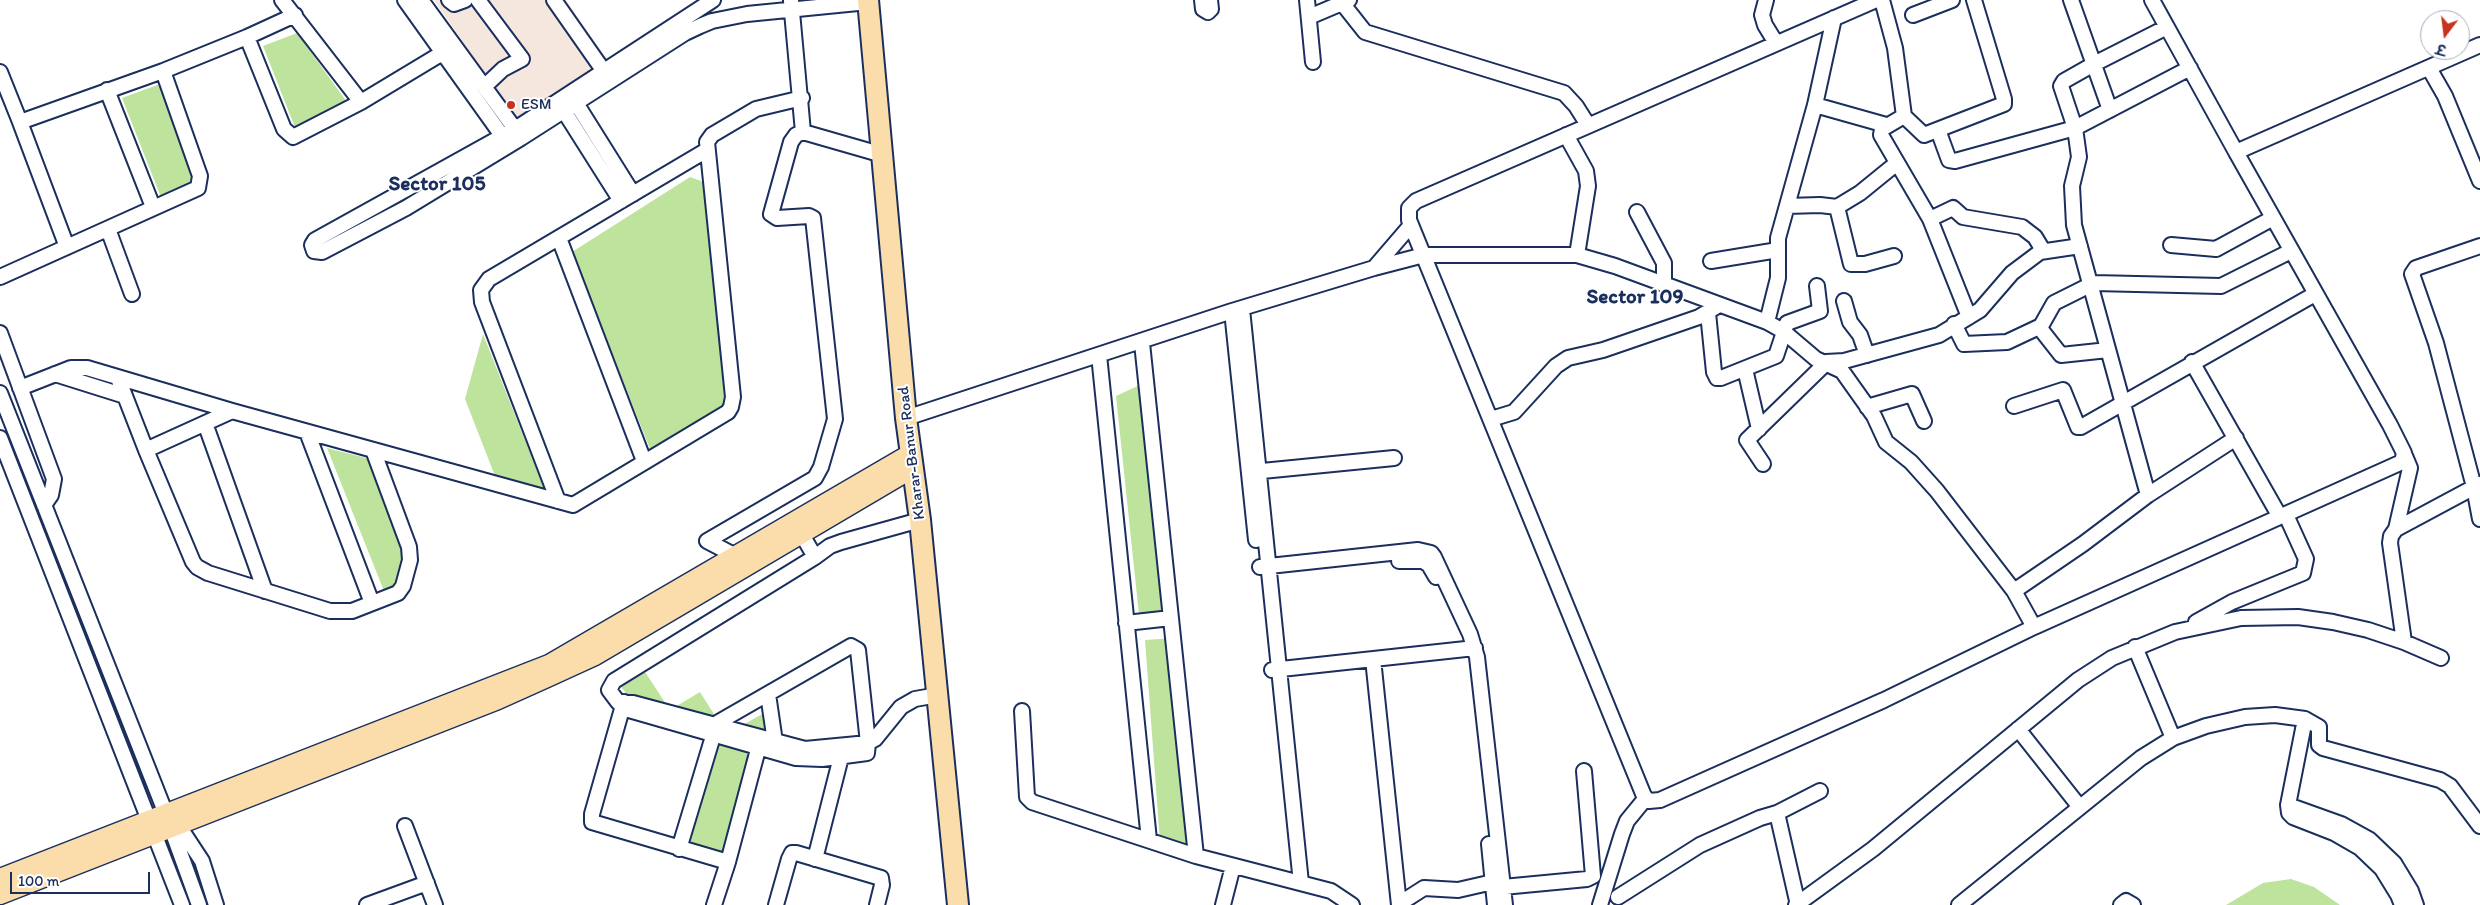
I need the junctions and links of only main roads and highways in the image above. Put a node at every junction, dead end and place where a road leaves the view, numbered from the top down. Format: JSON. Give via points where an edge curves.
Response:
{"nodes":[{"id":1,"x":868,"y":1,"type":"edge"},
{"id":2,"x":912,"y":461,"type":"junction"},
{"id":3,"x":164,"y":825,"type":"junction"},
{"id":4,"x":0,"y":878,"type":"edge"},
{"id":5,"x":0,"y":896,"type":"edge"},
{"id":6,"x":958,"y":905,"type":"edge"}],
"edges":[{"from":1,"to":2,"type":"highway","name":"Kharar-Banur Road"},
{"from":2,"to":3,"type":"main road","via":[[734,555],[548,664]]},
{"from":2,"to":3,"type":"main road","via":[[801,533],[579,663],[498,700]]},
{"from":2,"to":6,"type":"highway","name":"Kharar-Banur Road"},
{"from":3,"to":4,"type":"main road"},
{"from":3,"to":5,"type":"main road"}]}
